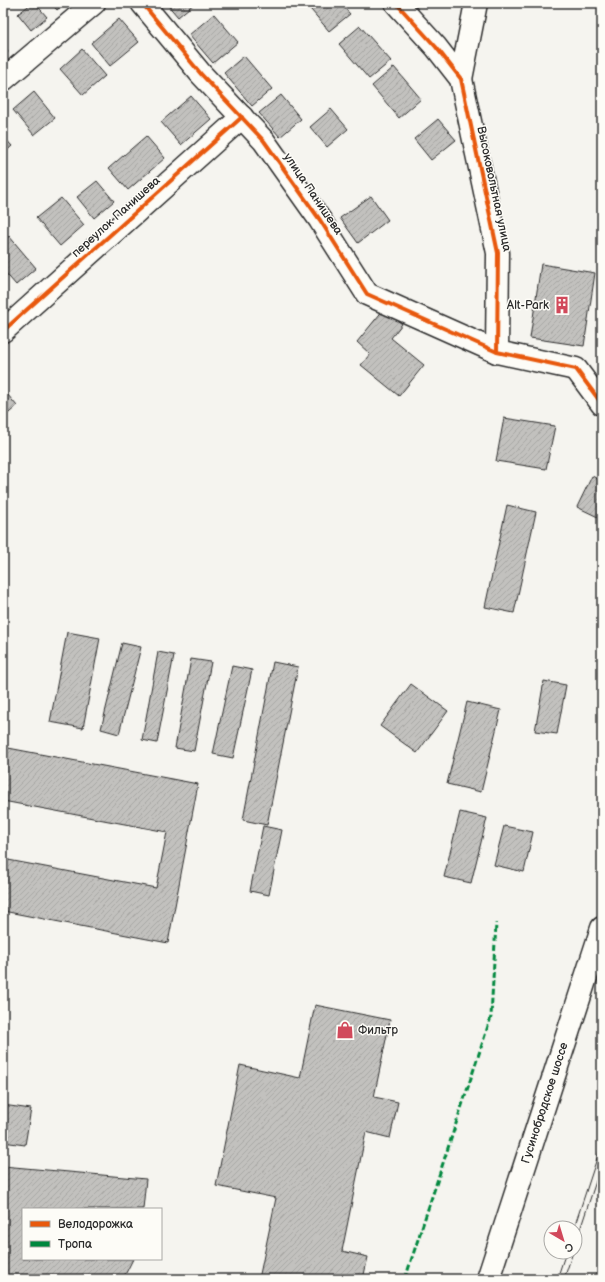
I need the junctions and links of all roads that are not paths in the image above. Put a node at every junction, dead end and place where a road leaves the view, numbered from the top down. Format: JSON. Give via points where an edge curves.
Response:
{"nodes":[{"id":1,"x":94,"y":3,"type":"edge"},
{"id":2,"x":142,"y":3,"type":"edge"},
{"id":3,"x":396,"y":3,"type":"edge"},
{"id":4,"x":476,"y":3,"type":"edge"},
{"id":5,"x":461,"y":79,"type":"junction"},
{"id":6,"x":3,"y":80,"type":"edge"},
{"id":7,"x":242,"y":117,"type":"junction"},
{"id":8,"x":3,"y":331,"type":"edge"},
{"id":9,"x":497,"y":352,"type":"junction"},
{"id":10,"x":602,"y":404,"type":"edge"},
{"id":11,"x":602,"y":928,"type":"edge"},
{"id":12,"x":488,"y":1279,"type":"edge"}],
"edges":[{"from":1,"to":6,"type":"street"},
{"from":2,"to":7,"type":"street","name":"улица Панишева","via":[[201,74]]},
{"from":3,"to":5,"type":"street","name":"Высоковольтная улица"},
{"from":4,"to":5,"type":"street"},
{"from":5,"to":9,"type":"street","name":"Высоковольтная улица","via":[[498,253]]},
{"from":7,"to":8,"type":"street","name":"переулок Панишева"},
{"from":7,"to":9,"type":"street","name":"улица Панишева","via":[[264,140],[320,220],[367,294]]},
{"from":9,"to":10,"type":"street","via":[[576,369]]},
{"from":11,"to":12,"type":"street","name":"Гусинобродское шоссе"}]}
